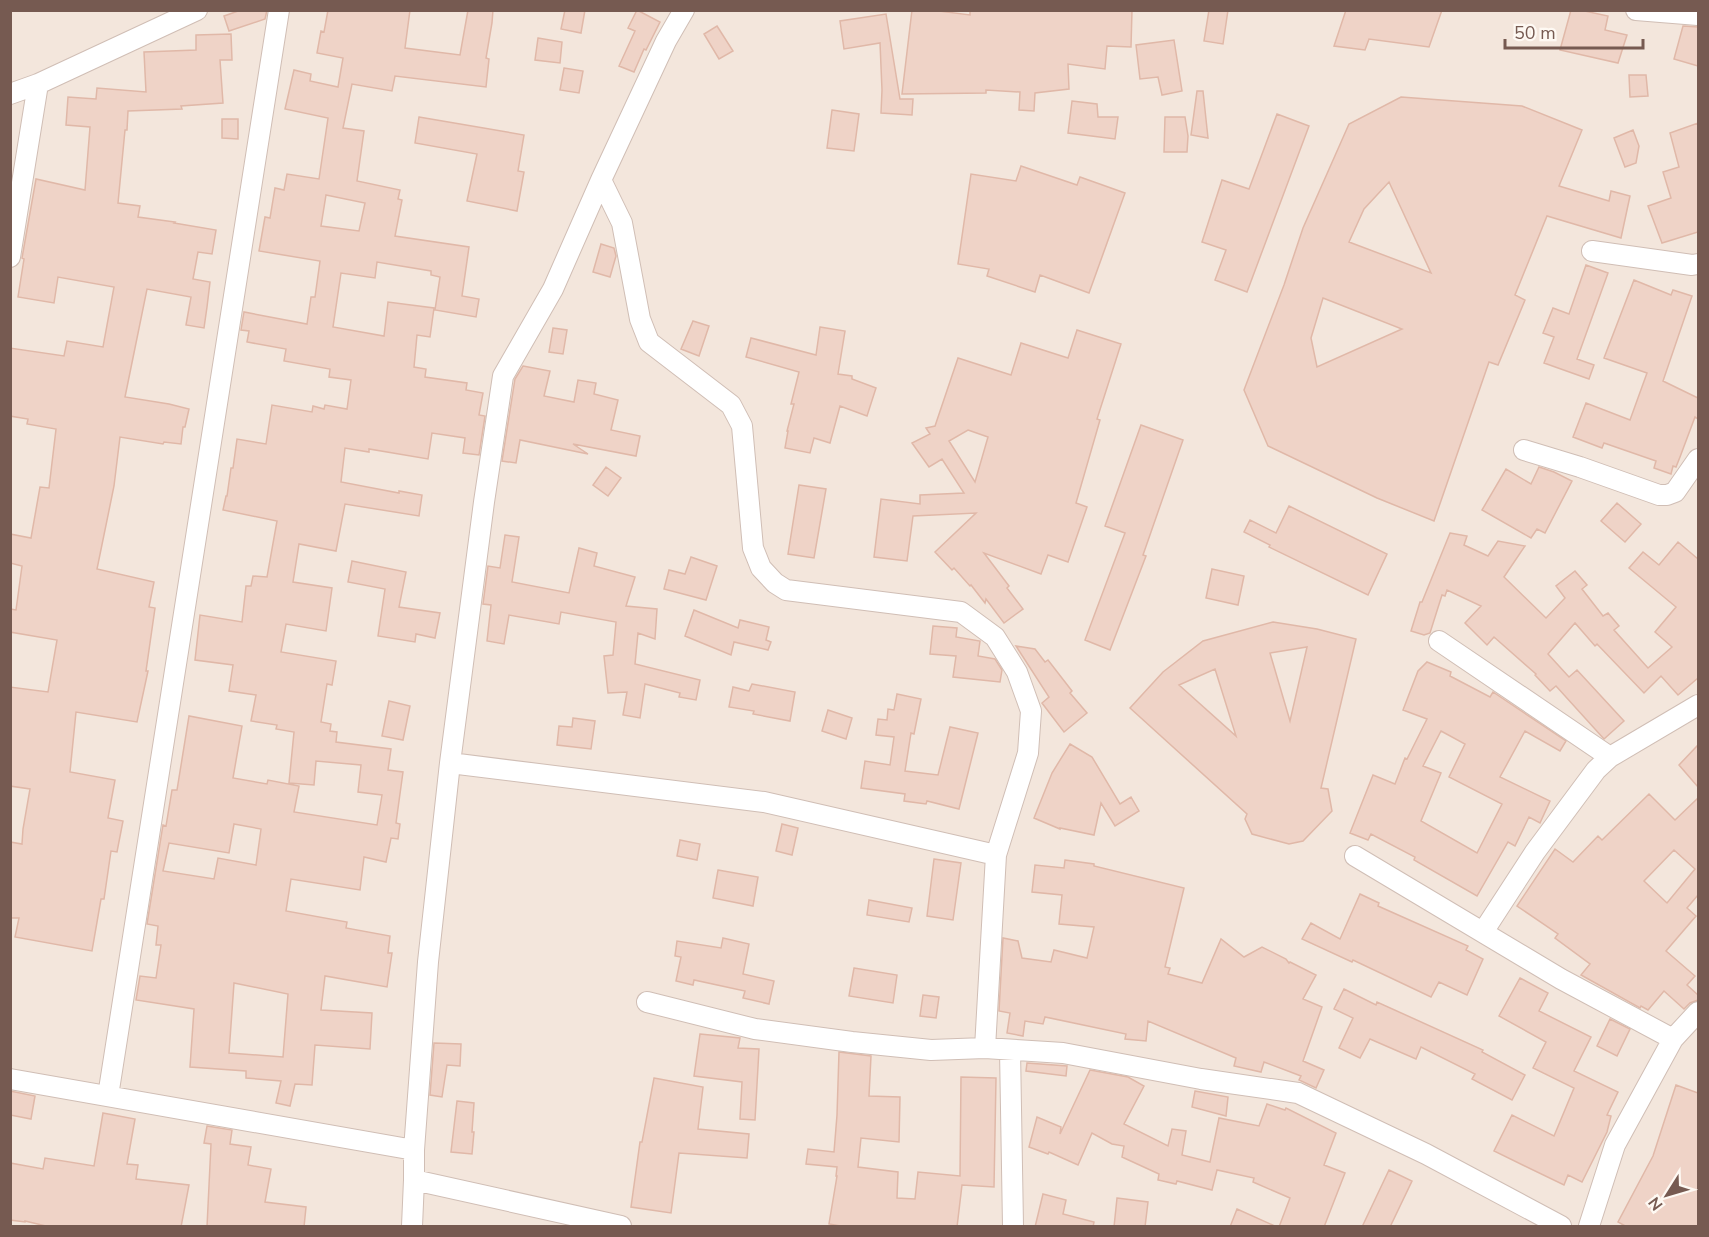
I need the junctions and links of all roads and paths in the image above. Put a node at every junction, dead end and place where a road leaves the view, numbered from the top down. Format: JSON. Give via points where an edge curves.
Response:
{"nodes":[{"id":1,"x":197,"y":10,"type":"edge"},
{"id":2,"x":279,"y":10,"type":"edge"},
{"id":3,"x":684,"y":10,"type":"edge"},
{"id":4,"x":1636,"y":11,"type":"edge"},
{"id":5,"x":1698,"y":15,"type":"edge"},
{"id":6,"x":38,"y":84,"type":"junction"},
{"id":7,"x":10,"y":94,"type":"edge"},
{"id":8,"x":601,"y":180,"type":"junction"},
{"id":9,"x":1592,"y":251,"type":"dead end"},
{"id":10,"x":10,"y":256,"type":"edge"},
{"id":11,"x":1698,"y":264,"type":"edge"},
{"id":12,"x":1524,"y":450,"type":"dead end"},
{"id":13,"x":1698,"y":459,"type":"edge"},
{"id":14,"x":1439,"y":641,"type":"dead end"},
{"id":15,"x":1698,"y":705,"type":"edge"},
{"id":16,"x":1610,"y":757,"type":"junction"},
{"id":17,"x":450,"y":763,"type":"junction"},
{"id":18,"x":996,"y":855,"type":"junction"},
{"id":19,"x":1355,"y":856,"type":"dead end"},
{"id":20,"x":1483,"y":932,"type":"junction"},
{"id":21,"x":647,"y":1002,"type":"dead end"},
{"id":22,"x":1698,"y":1012,"type":"edge"},
{"id":23,"x":1673,"y":1039,"type":"junction"},
{"id":24,"x":985,"y":1048,"type":"junction"},
{"id":25,"x":1010,"y":1050,"type":"junction"},
{"id":26,"x":10,"y":1079,"type":"edge"},
{"id":27,"x":108,"y":1096,"type":"junction"},
{"id":28,"x":414,"y":1150,"type":"junction"},
{"id":29,"x":414,"y":1180,"type":"junction"},
{"id":30,"x":615,"y":1226,"type":"edge"},
{"id":31,"x":412,"y":1227,"type":"edge"},
{"id":32,"x":1013,"y":1227,"type":"edge"},
{"id":33,"x":1561,"y":1227,"type":"edge"},
{"id":34,"x":1589,"y":1227,"type":"edge"}],
"edges":[{"from":1,"to":6,"type":"street"},
{"from":2,"to":27,"type":"street"},
{"from":3,"to":8,"type":"street"},
{"from":4,"to":5,"type":"street"},
{"from":6,"to":7,"type":"street"},
{"from":6,"to":10,"type":"street"},
{"from":8,"to":17,"type":"street","via":[[553,289],[503,376]]},
{"from":8,"to":18,"type":"street","via":[[622,223],[640,319],[649,342],[731,405],[742,426],[753,548],[760,568],[786,590],[961,612],[995,637],[1017,672],[1031,711],[1028,753]]},
{"from":9,"to":11,"type":"street"},
{"from":12,"to":13,"type":"street","via":[[1659,495],[1675,492]]},
{"from":14,"to":16,"type":"street"},
{"from":15,"to":16,"type":"street"},
{"from":16,"to":20,"type":"street","via":[[1535,852]]},
{"from":17,"to":18,"type":"street","via":[[764,802]]},
{"from":17,"to":28,"type":"street","via":[[428,962]]},
{"from":18,"to":24,"type":"street"},
{"from":19,"to":20,"type":"street"},
{"from":20,"to":23,"type":"street","via":[[1561,980]]},
{"from":21,"to":24,"type":"street","via":[[755,1029],[931,1050]]},
{"from":22,"to":23,"type":"street"},
{"from":23,"to":34,"type":"street","via":[[1615,1145]]},
{"from":24,"to":25,"type":"street"},
{"from":25,"to":32,"type":"street"},
{"from":25,"to":33,"type":"street","via":[[1063,1053],[1298,1093],[1426,1154]]},
{"from":26,"to":27,"type":"street"},
{"from":27,"to":28,"type":"street"},
{"from":28,"to":29,"type":"street"},
{"from":29,"to":30,"type":"street"},
{"from":29,"to":31,"type":"street"}]}
